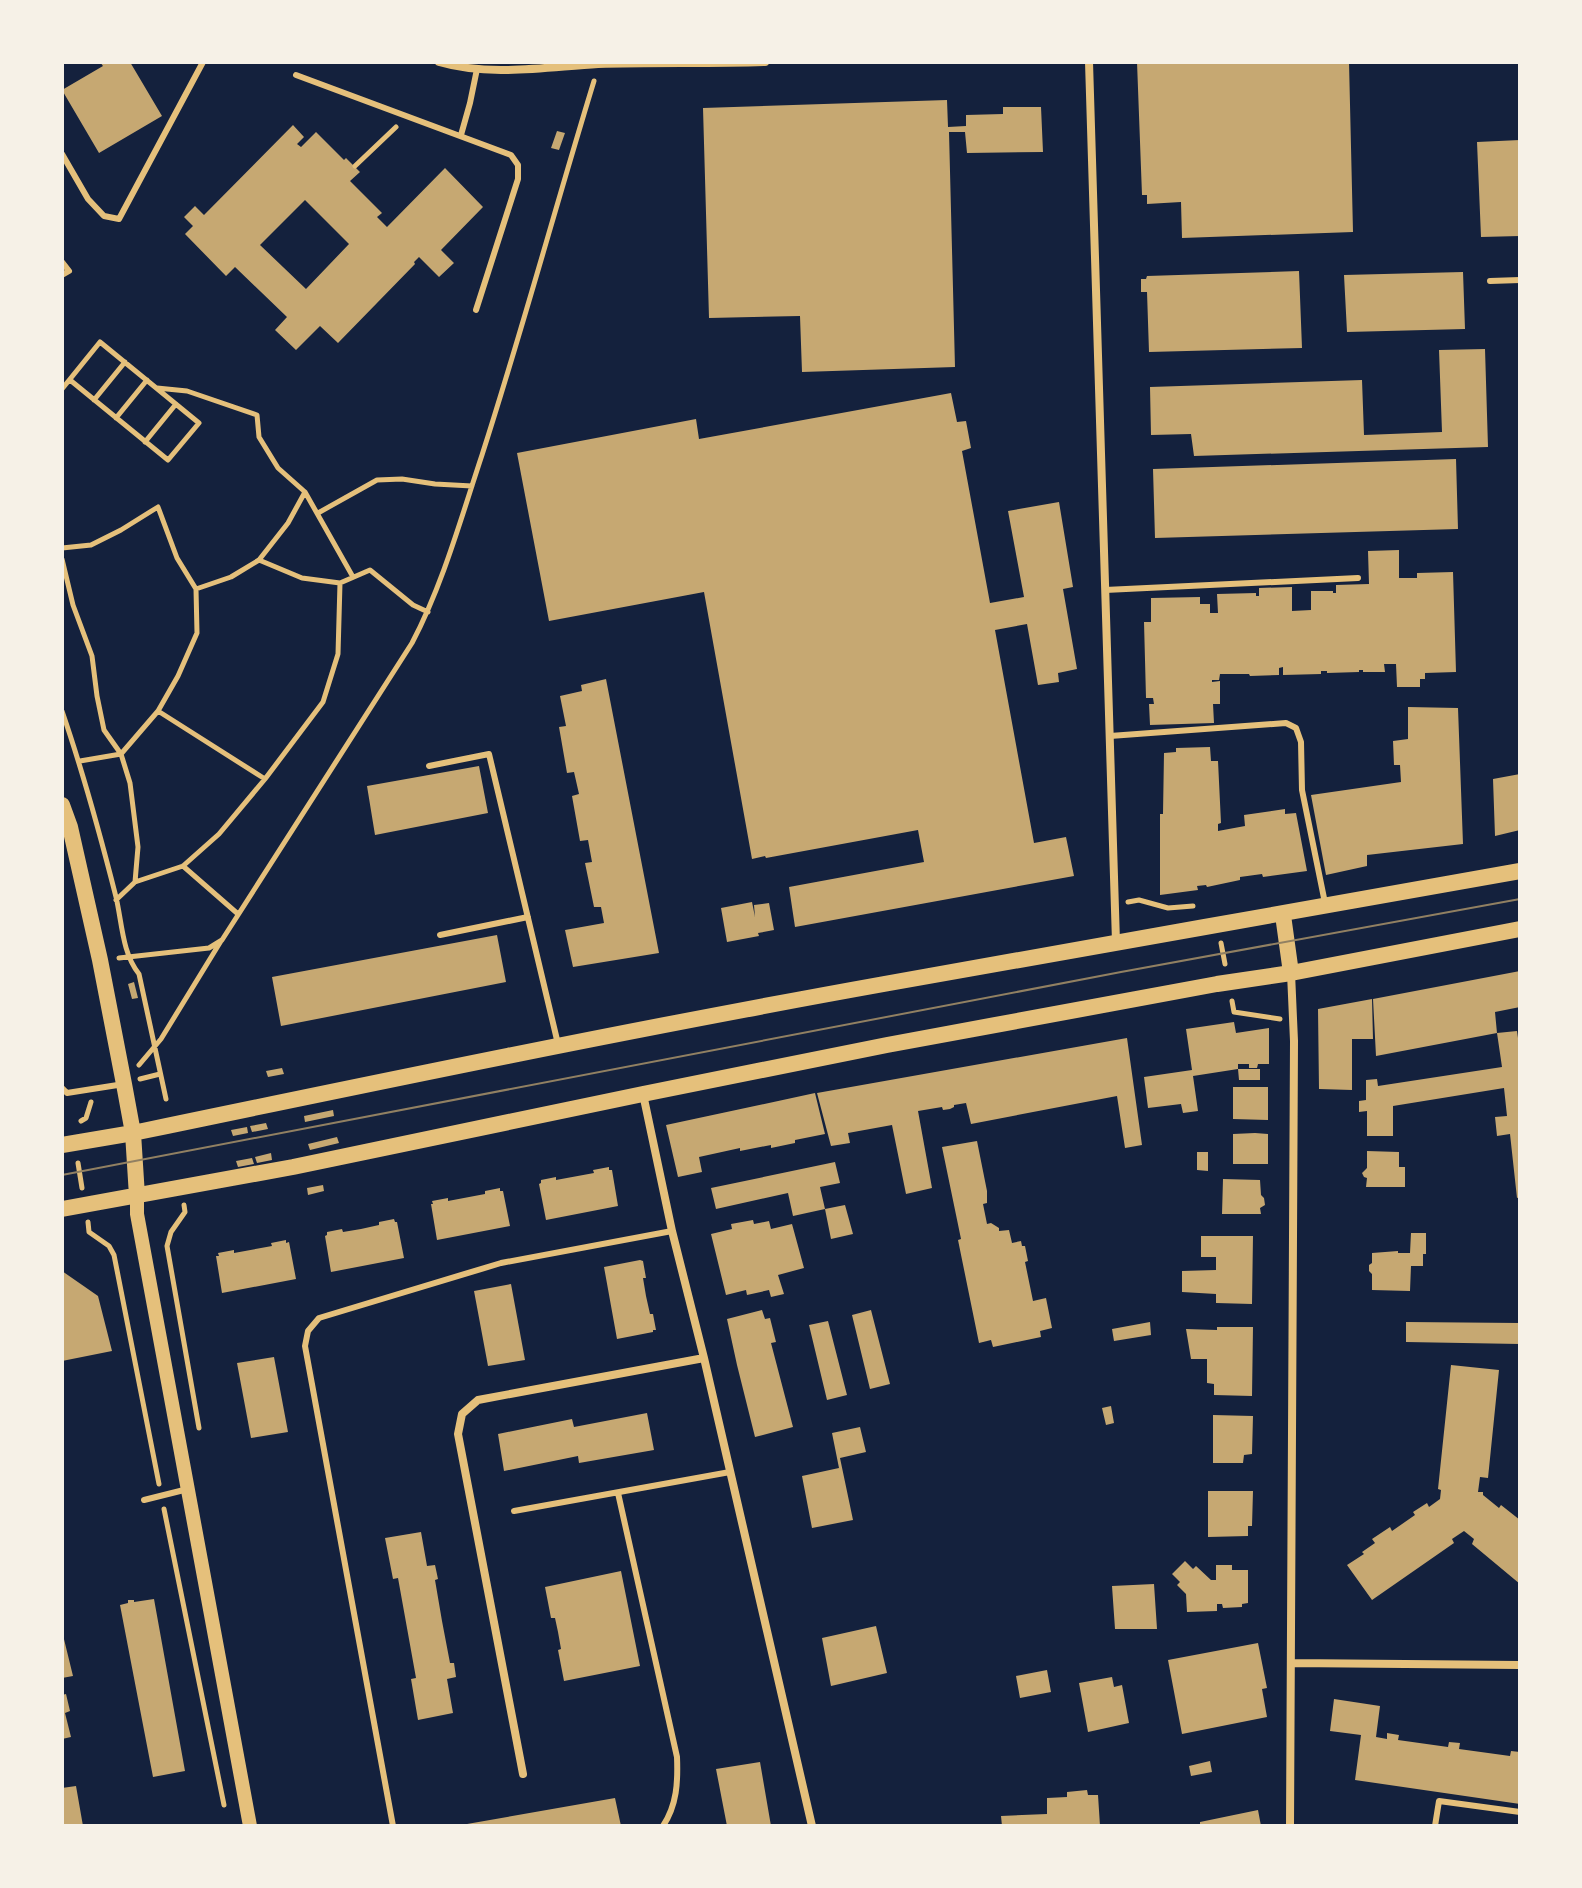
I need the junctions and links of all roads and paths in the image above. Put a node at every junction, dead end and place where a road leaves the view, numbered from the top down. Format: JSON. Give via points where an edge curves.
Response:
{"nodes":[{"id":1,"x":203,"y":62,"type":"edge"},
{"id":2,"x":439,"y":62,"type":"edge"},
{"id":3,"x":762,"y":62,"type":"edge"},
{"id":4,"x":1089,"y":62,"type":"edge"},
{"id":5,"x":599,"y":64,"type":"junction"},
{"id":6,"x":477,"y":69,"type":"junction"},
{"id":7,"x":296,"y":75,"type":"dead end"},
{"id":8,"x":408,"y":116,"type":"junction"},
{"id":9,"x":461,"y":135,"type":"junction"},
{"id":10,"x":62,"y":154,"type":"edge"},
{"id":11,"x":355,"y":166,"type":"dead end"},
{"id":12,"x":62,"y":262,"type":"edge"},
{"id":13,"x":62,"y":275,"type":"edge"},
{"id":14,"x":1520,"y":280,"type":"edge"},
{"id":15,"x":1490,"y":281,"type":"dead end"},
{"id":16,"x":476,"y":310,"type":"dead end"},
{"id":17,"x":125,"y":362,"type":"junction"},
{"id":18,"x":70,"y":380,"type":"junction"},
{"id":19,"x":147,"y":380,"type":"junction"},
{"id":20,"x":156,"y":388,"type":"junction"},
{"id":21,"x":62,"y":389,"type":"edge"},
{"id":22,"x":94,"y":400,"type":"junction"},
{"id":23,"x":176,"y":404,"type":"junction"},
{"id":24,"x":116,"y":418,"type":"junction"},
{"id":25,"x":145,"y":442,"type":"junction"},
{"id":26,"x":472,"y":486,"type":"junction"},
{"id":27,"x":305,"y":492,"type":"junction"},
{"id":28,"x":317,"y":513,"type":"junction"},
{"id":29,"x":62,"y":548,"type":"edge"},
{"id":30,"x":62,"y":559,"type":"edge"},
{"id":31,"x":259,"y":560,"type":"junction"},
{"id":32,"x":353,"y":577,"type":"junction"},
{"id":33,"x":1358,"y":578,"type":"dead end"},
{"id":34,"x":340,"y":583,"type":"junction"},
{"id":35,"x":196,"y":589,"type":"junction"},
{"id":36,"x":1105,"y":590,"type":"junction"},
{"id":37,"x":428,"y":612,"type":"junction"},
{"id":38,"x":62,"y":711,"type":"edge"},
{"id":39,"x":158,"y":711,"type":"junction"},
{"id":40,"x":1110,"y":736,"type":"junction"},
{"id":41,"x":121,"y":754,"type":"junction"},
{"id":42,"x":80,"y":761,"type":"junction"},
{"id":43,"x":429,"y":766,"type":"dead end"},
{"id":44,"x":265,"y":779,"type":"junction"},
{"id":45,"x":62,"y":805,"type":"edge"},
{"id":46,"x":183,"y":866,"type":"junction"},
{"id":47,"x":1520,"y":871,"type":"edge"},
{"id":48,"x":135,"y":882,"type":"junction"},
{"id":49,"x":116,"y":900,"type":"junction"},
{"id":50,"x":1115,"y":904,"type":"junction"},
{"id":51,"x":1326,"y":907,"type":"junction"},
{"id":52,"x":238,"y":914,"type":"junction"},
{"id":53,"x":1283,"y":915,"type":"junction"},
{"id":54,"x":528,"y":917,"type":"junction"},
{"id":55,"x":1197,"y":929,"type":"junction"},
{"id":56,"x":1520,"y":929,"type":"edge"},
{"id":57,"x":440,"y":935,"type":"dead end"},
{"id":58,"x":222,"y":940,"type":"junction"},
{"id":59,"x":1116,"y":943,"type":"junction"},
{"id":60,"x":128,"y":956,"type":"junction"},
{"id":61,"x":100,"y":960,"type":"junction"},
{"id":62,"x":1291,"y":973,"type":"junction"},
{"id":63,"x":1229,"y":983,"type":"junction"},
{"id":64,"x":1294,"y":1021,"type":"junction"},
{"id":65,"x":558,"y":1047,"type":"junction"},
{"id":66,"x":153,"y":1048,"type":"junction"},
{"id":67,"x":124,"y":1084,"type":"junction"},
{"id":68,"x":62,"y":1088,"type":"edge"},
{"id":69,"x":98,"y":1088,"type":"junction"},
{"id":70,"x":643,"y":1094,"type":"junction"},
{"id":71,"x":166,"y":1099,"type":"dead end"},
{"id":72,"x":133,"y":1133,"type":"junction"},
{"id":73,"x":68,"y":1144,"type":"edge"},
{"id":74,"x":137,"y":1196,"type":"junction"},
{"id":75,"x":184,"y":1197,"type":"dead end"},
{"id":76,"x":84,"y":1205,"type":"junction"},
{"id":77,"x":62,"y":1209,"type":"edge"},
{"id":78,"x":672,"y":1231,"type":"junction"},
{"id":79,"x":167,"y":1246,"type":"dead end"},
{"id":80,"x":704,"y":1358,"type":"junction"},
{"id":81,"x":730,"y":1472,"type":"junction"},
{"id":82,"x":188,"y":1489,"type":"junction"},
{"id":83,"x":618,"y":1493,"type":"junction"},
{"id":84,"x":161,"y":1496,"type":"junction"},
{"id":85,"x":144,"y":1500,"type":"dead end"},
{"id":86,"x":514,"y":1511,"type":"dead end"},
{"id":87,"x":1291,"y":1663,"type":"junction"},
{"id":88,"x":1520,"y":1665,"type":"edge"},
{"id":89,"x":523,"y":1774,"type":"dead end"},
{"id":90,"x":225,"y":1811,"type":"dead end"},
{"id":91,"x":1520,"y":1812,"type":"edge"},
{"id":92,"x":250,"y":1826,"type":"edge"},
{"id":93,"x":393,"y":1826,"type":"edge"},
{"id":94,"x":663,"y":1826,"type":"edge"},
{"id":95,"x":812,"y":1826,"type":"edge"},
{"id":96,"x":1290,"y":1826,"type":"edge"},
{"id":97,"x":1435,"y":1826,"type":"edge"}],
"edges":[{"from":1,"to":10,"type":"lane","via":[[119,219],[104,216],[88,199]]},
{"from":2,"to":6,"type":"street"},
{"from":3,"to":5,"type":"street"},
{"from":4,"to":36,"type":"street"},
{"from":5,"to":6,"type":"street"},
{"from":5,"to":26,"type":"path"},
{"from":6,"to":9,"type":"lane"},
{"from":7,"to":8,"type":"lane"},
{"from":8,"to":9,"type":"lane"},
{"from":8,"to":11,"type":"path"},
{"from":9,"to":16,"type":"lane","via":[[511,155],[518,165]]},
{"from":12,"to":13,"type":"lane","via":[[69,271]]},
{"from":14,"to":15,"type":"lane"},
{"from":17,"to":18,"type":"path","via":[[100,342]]},
{"from":17,"to":19,"type":"path"},
{"from":17,"to":22,"type":"path"},
{"from":18,"to":21,"type":"path"},
{"from":18,"to":22,"type":"path"},
{"from":19,"to":20,"type":"path"},
{"from":19,"to":24,"type":"path"},
{"from":20,"to":23,"type":"path"},
{"from":20,"to":27,"type":"path","via":[[187,391],[257,415],[259,437],[278,468]]},
{"from":22,"to":24,"type":"path"},
{"from":23,"to":25,"type":"path"},
{"from":23,"to":25,"type":"path","via":[[199,423],[168,460]]},
{"from":24,"to":25,"type":"path"},
{"from":26,"to":28,"type":"path","via":[[377,480]]},
{"from":26,"to":37,"type":"path"},
{"from":27,"to":28,"type":"path"},
{"from":27,"to":31,"type":"path"},
{"from":28,"to":32,"type":"path"},
{"from":29,"to":35,"type":"path","via":[[91,545],[158,507],[177,558]]},
{"from":30,"to":41,"type":"path","via":[[92,656],[104,730]]},
{"from":31,"to":34,"type":"path","via":[[302,578]]},
{"from":31,"to":35,"type":"path"},
{"from":32,"to":34,"type":"path"},
{"from":32,"to":37,"type":"path","via":[[370,570]]},
{"from":33,"to":36,"type":"lane"},
{"from":34,"to":44,"type":"path","via":[[338,654],[323,702]]},
{"from":35,"to":39,"type":"path","via":[[197,633]]},
{"from":36,"to":40,"type":"street"},
{"from":37,"to":52,"type":"path"},
{"from":38,"to":42,"type":"path"},
{"from":39,"to":41,"type":"path"},
{"from":39,"to":44,"type":"path"},
{"from":40,"to":50,"type":"street"},
{"from":40,"to":51,"type":"lane","via":[[1286,723],[1296,728],[1302,790]]},
{"from":41,"to":42,"type":"path"},
{"from":41,"to":48,"type":"path","via":[[138,847]]},
{"from":42,"to":49,"type":"path"},
{"from":43,"to":54,"type":"lane","via":[[489,754]]},
{"from":44,"to":46,"type":"path","via":[[219,834]]},
{"from":45,"to":61,"type":"main road"},
{"from":46,"to":48,"type":"path"},
{"from":46,"to":52,"type":"path"},
{"from":47,"to":51,"type":"main road"},
{"from":48,"to":49,"type":"path"},
{"from":49,"to":60,"type":"path"},
{"from":50,"to":55,"type":"path","via":[[1139,900],[1168,908],[1194,906]]},
{"from":50,"to":59,"type":"street"},
{"from":51,"to":53,"type":"main road"},
{"from":52,"to":58,"type":"path"},
{"from":53,"to":55,"type":"main road"},
{"from":53,"to":62,"type":"main road"},
{"from":54,"to":57,"type":"lane"},
{"from":54,"to":65,"type":"lane"},
{"from":55,"to":59,"type":"main road"},
{"from":55,"to":63,"type":"path","via":[[1200,946],[1221,942]]},
{"from":56,"to":62,"type":"main road"},
{"from":58,"to":60,"type":"path","via":[[209,948]]},
{"from":58,"to":66,"type":"path"},
{"from":59,"to":65,"type":"main road"},
{"from":60,"to":61,"type":"path"},
{"from":60,"to":66,"type":"path","via":[[139,974]]},
{"from":61,"to":67,"type":"main road"},
{"from":62,"to":63,"type":"main road"},
{"from":62,"to":64,"type":"street"},
{"from":63,"to":64,"type":"path","via":[[1234,1012]]},
{"from":63,"to":70,"type":"main road"},
{"from":64,"to":87,"type":"street"},
{"from":65,"to":72,"type":"main road"},
{"from":66,"to":67,"type":"path"},
{"from":66,"to":71,"type":"path"},
{"from":67,"to":69,"type":"lane"},
{"from":67,"to":72,"type":"main road"},
{"from":68,"to":69,"type":"lane","via":[[67,1093]]},
{"from":69,"to":73,"type":"path","via":[[86,1118],[70,1126]]},
{"from":70,"to":74,"type":"main road"},
{"from":70,"to":78,"type":"street"},
{"from":72,"to":73,"type":"main road"},
{"from":72,"to":74,"type":"main road"},
{"from":73,"to":76,"type":"path"},
{"from":74,"to":76,"type":"main road"},
{"from":74,"to":82,"type":"street"},
{"from":75,"to":79,"type":"path","via":[[185,1212]]},
{"from":76,"to":77,"type":"main road"},
{"from":76,"to":84,"type":"path","via":[[89,1232],[114,1255]]},
{"from":78,"to":80,"type":"street"},
{"from":78,"to":93,"type":"lane","via":[[501,1263],[319,1318],[308,1331],[305,1346]]},
{"from":80,"to":81,"type":"street"},
{"from":80,"to":89,"type":"street","via":[[478,1400],[462,1414],[458,1434]]},
{"from":81,"to":83,"type":"lane"},
{"from":81,"to":95,"type":"street"},
{"from":82,"to":84,"type":"lane"},
{"from":82,"to":92,"type":"street"},
{"from":83,"to":86,"type":"lane"},
{"from":83,"to":94,"type":"lane","via":[[677,1757],[678,1783]]},
{"from":84,"to":85,"type":"lane"},
{"from":84,"to":90,"type":"path"},
{"from":87,"to":88,"type":"street"},
{"from":87,"to":96,"type":"street"},
{"from":91,"to":97,"type":"lane","via":[[1439,1801]]}]}
